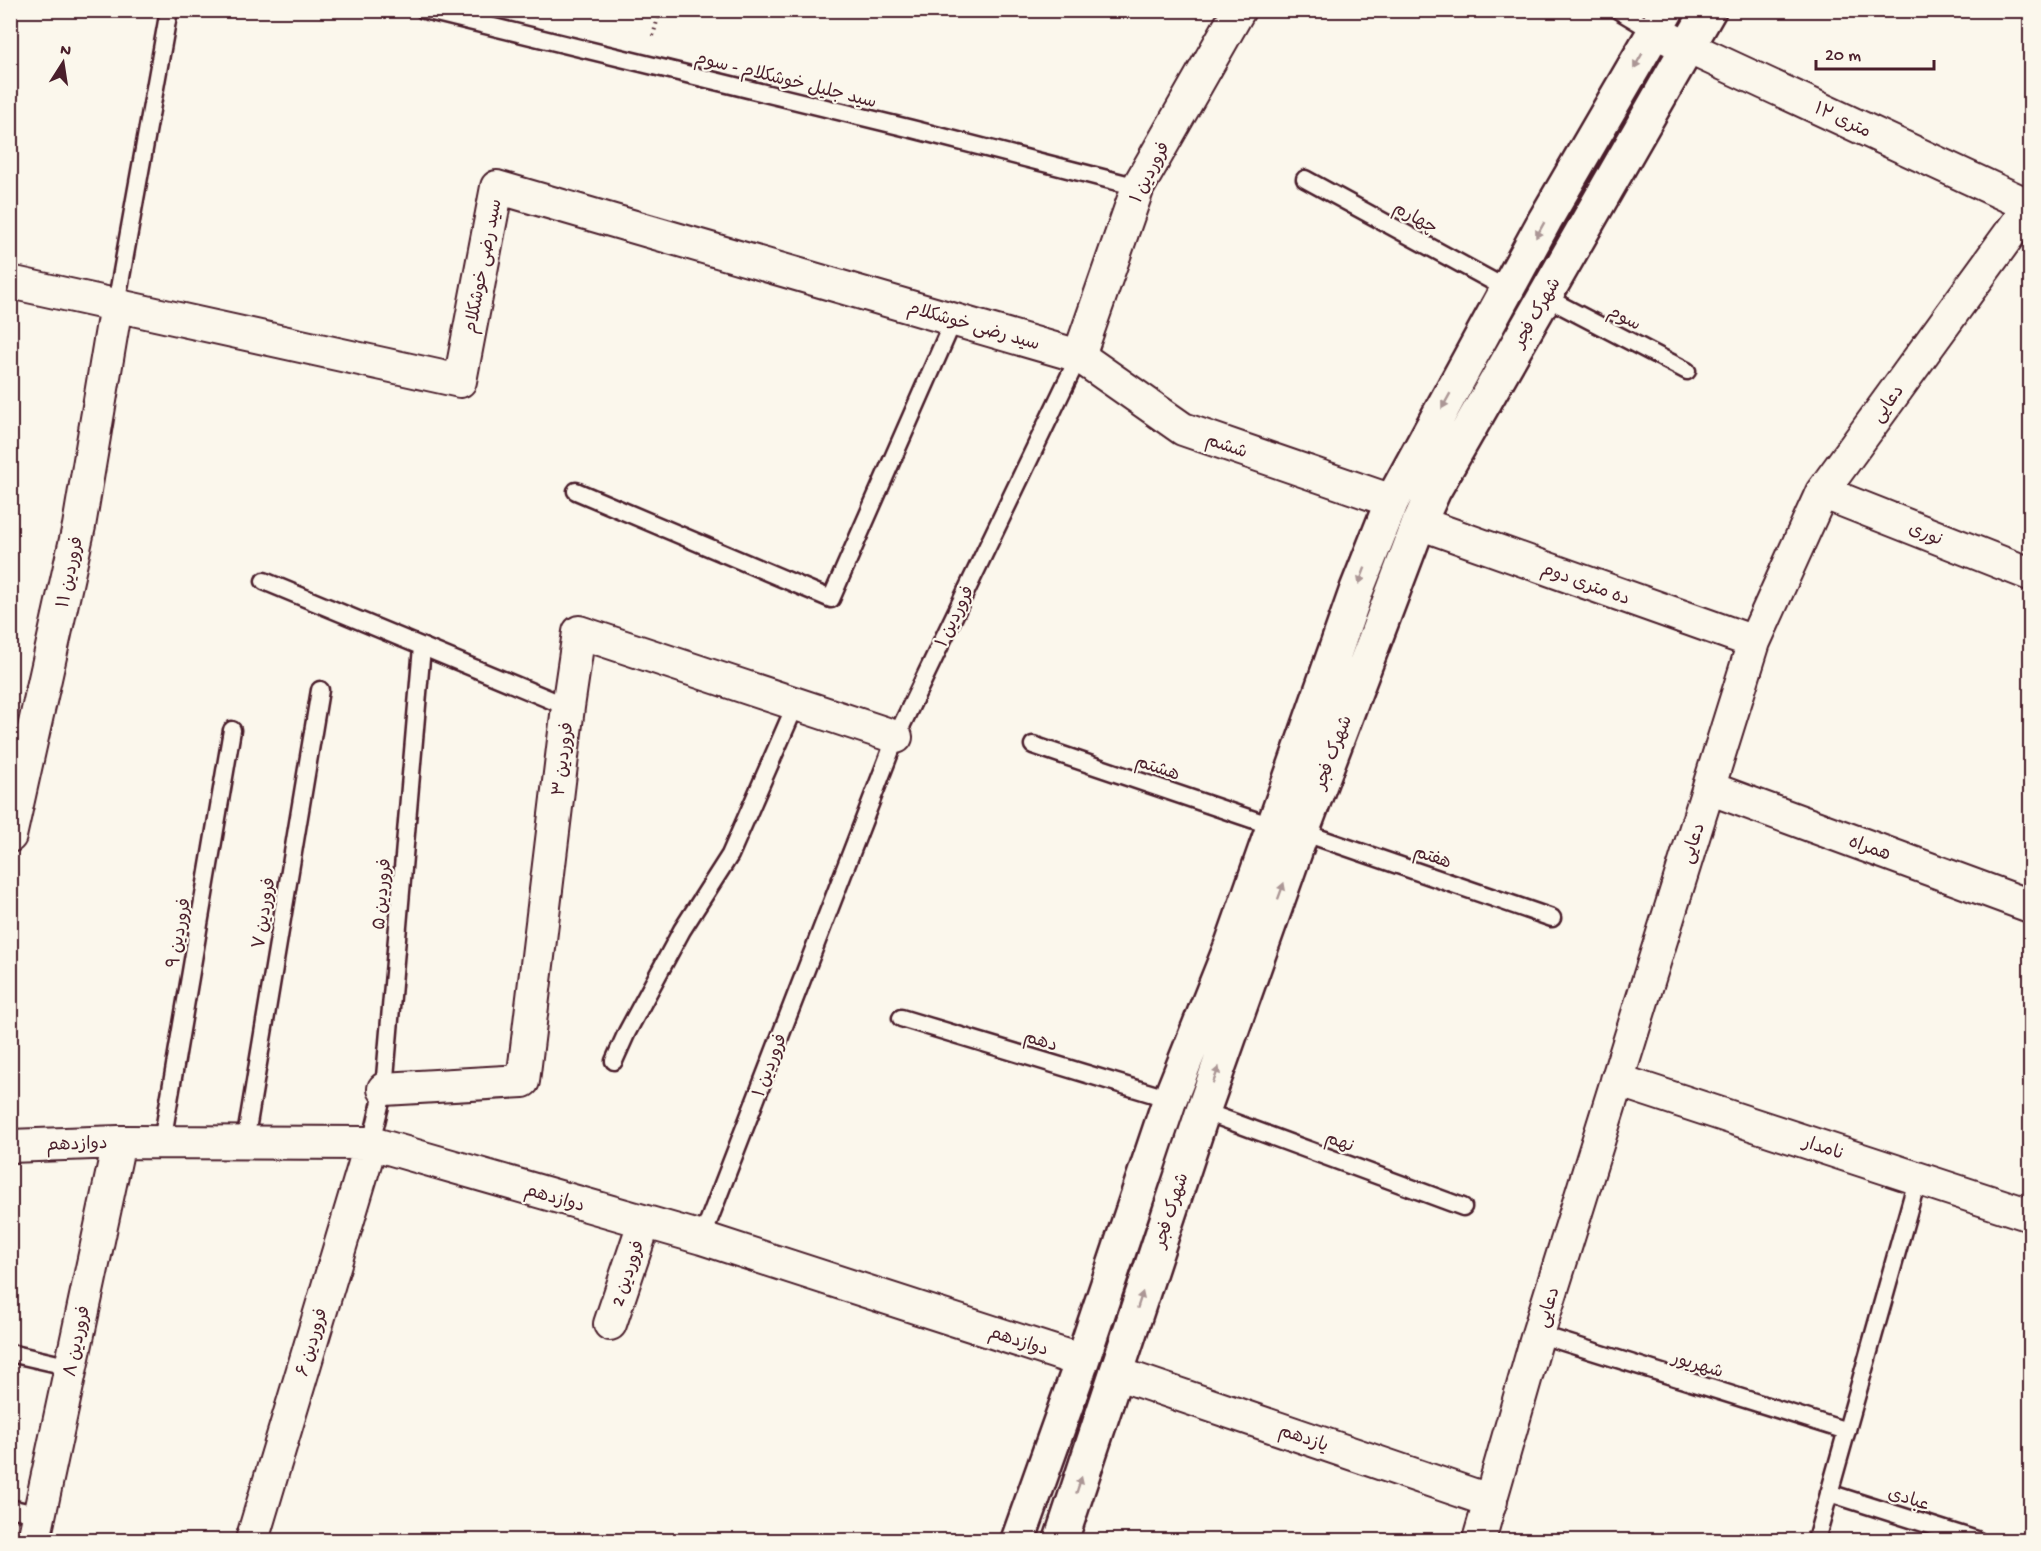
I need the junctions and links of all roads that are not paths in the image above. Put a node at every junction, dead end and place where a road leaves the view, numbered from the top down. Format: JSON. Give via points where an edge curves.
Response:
{"nodes":[{"id":1,"x":169,"y":10,"type":"edge"},
{"id":2,"x":424,"y":10,"type":"edge"},
{"id":3,"x":1618,"y":10,"type":"edge"},
{"id":4,"x":1709,"y":10,"type":"edge"},
{"id":5,"x":1238,"y":11,"type":"edge"},
{"id":6,"x":1661,"y":22,"type":"edge"},
{"id":7,"x":1688,"y":48,"type":"junction"},
{"id":8,"x":1305,"y":179,"type":"dead end"},
{"id":9,"x":1138,"y":187,"type":"junction"},
{"id":10,"x":2031,"y":206,"type":"edge"},
{"id":11,"x":10,"y":282,"type":"edge"},
{"id":12,"x":1507,"y":289,"type":"junction"},
{"id":13,"x":1545,"y":297,"type":"junction"},
{"id":14,"x":116,"y":305,"type":"junction"},
{"id":15,"x":954,"y":320,"type":"junction"},
{"id":16,"x":1079,"y":356,"type":"junction"},
{"id":17,"x":1687,"y":372,"type":"dead end"},
{"id":18,"x":576,"y":491,"type":"dead end"},
{"id":19,"x":1822,"y":492,"type":"junction"},
{"id":20,"x":1392,"y":501,"type":"junction"},
{"id":21,"x":1419,"y":523,"type":"junction"},
{"id":22,"x":2031,"y":574,"type":"edge"},
{"id":23,"x":264,"y":581,"type":"dead end"},
{"id":24,"x":1754,"y":642,"type":"junction"},
{"id":25,"x":422,"y":647,"type":"junction"},
{"id":26,"x":320,"y":690,"type":"dead end"},
{"id":27,"x":796,"y":704,"type":"junction"},
{"id":28,"x":568,"y":707,"type":"junction"},
{"id":29,"x":232,"y":730,"type":"dead end"},
{"id":30,"x":896,"y":737,"type":"junction"},
{"id":31,"x":1033,"y":745,"type":"dead end"},
{"id":32,"x":1709,"y":788,"type":"junction"},
{"id":33,"x":1287,"y":829,"type":"junction"},
{"id":34,"x":10,"y":836,"type":"edge"},
{"id":35,"x":2031,"y":906,"type":"edge"},
{"id":36,"x":1552,"y":918,"type":"dead end"},
{"id":37,"x":901,"y":1018,"type":"dead end"},
{"id":38,"x":614,"y":1061,"type":"dead end"},
{"id":39,"x":1617,"y":1080,"type":"junction"},
{"id":40,"x":384,"y":1089,"type":"junction"},
{"id":41,"x":1170,"y":1098,"type":"junction"},
{"id":42,"x":1203,"y":1111,"type":"junction"},
{"id":43,"x":119,"y":1142,"type":"junction"},
{"id":44,"x":162,"y":1142,"type":"junction"},
{"id":45,"x":245,"y":1142,"type":"junction"},
{"id":46,"x":371,"y":1143,"type":"junction"},
{"id":47,"x":10,"y":1146,"type":"edge"},
{"id":48,"x":1918,"y":1177,"type":"junction"},
{"id":49,"x":1463,"y":1207,"type":"dead end"},
{"id":50,"x":2031,"y":1215,"type":"edge"},
{"id":51,"x":644,"y":1223,"type":"junction"},
{"id":52,"x":702,"y":1238,"type":"junction"},
{"id":53,"x":610,"y":1324,"type":"dead end"},
{"id":54,"x":1538,"y":1334,"type":"junction"},
{"id":55,"x":10,"y":1353,"type":"edge"},
{"id":56,"x":1082,"y":1361,"type":"junction"},
{"id":57,"x":71,"y":1367,"type":"junction"},
{"id":58,"x":1116,"y":1373,"type":"junction"},
{"id":59,"x":1847,"y":1431,"type":"junction"},
{"id":60,"x":1829,"y":1493,"type":"junction"},
{"id":61,"x":1491,"y":1501,"type":"junction"},
{"id":62,"x":28,"y":1521,"type":"edge"},
{"id":63,"x":252,"y":1540,"type":"edge"},
{"id":64,"x":1018,"y":1540,"type":"edge"},
{"id":65,"x":1061,"y":1540,"type":"edge"},
{"id":66,"x":1479,"y":1540,"type":"edge"},
{"id":67,"x":1816,"y":1540,"type":"edge"},
{"id":68,"x":1977,"y":1540,"type":"edge"}],
"edges":[{"from":1,"to":14,"type":"lane"},
{"from":2,"to":9,"type":"lane","name":"سید جلیل خوشکلام - سوم"},
{"from":3,"to":6,"type":"lane"},
{"from":4,"to":7,"type":"street","name":"شهرک فجر"},
{"from":5,"to":9,"type":"street","name":"فروردین ۱"},
{"from":6,"to":7,"type":"street","name":"۱۲ متری"},
{"from":6,"to":12,"type":"street","name":"شهرک فجر","one_way":true},
{"from":7,"to":10,"type":"street","name":"۱۲ متری"},
{"from":7,"to":13,"type":"street","name":"شهرک فجر"},
{"from":8,"to":12,"type":"lane","name":"چهارم"},
{"from":9,"to":16,"type":"street","name":"فروردین ۱"},
{"from":10,"to":19,"type":"street","name":"دعایی"},
{"from":11,"to":14,"type":"street","name":"سید رضی خوشکلام"},
{"from":12,"to":20,"type":"street","name":"شهرک فجر","one_way":true},
{"from":13,"to":17,"type":"lane","name":"سوم"},
{"from":13,"to":21,"type":"street","name":"شهرک فجر"},
{"from":14,"to":15,"type":"street","name":"سید رضی خوشکلام","via":[[460,381],[497,187]]},
{"from":14,"to":34,"type":"street","name":"فروردین ۱۱","via":[[79,526]]},
{"from":15,"to":16,"type":"street","name":"سید رضی خوشکلام"},
{"from":15,"to":18,"type":"lane","via":[[831,599]]},
{"from":16,"to":20,"type":"street","name":"ششم","via":[[1183,429]]},
{"from":16,"to":30,"type":"lane","name":"فروردین ۱"},
{"from":19,"to":22,"type":"street","name":"نوری"},
{"from":19,"to":24,"type":"street","name":"دعایی"},
{"from":20,"to":33,"type":"street","name":"شهرک فجر","one_way":true,"via":[[1357,589]]},
{"from":21,"to":24,"type":"street","name":"ده متری دوم"},
{"from":21,"to":33,"type":"street","name":"شهرک فجر"},
{"from":23,"to":25,"type":"lane"},
{"from":24,"to":32,"type":"street","name":"دعایی"},
{"from":25,"to":28,"type":"lane"},
{"from":25,"to":40,"type":"lane","name":"فروردین ۵"},
{"from":26,"to":45,"type":"lane","name":"فروردین ۷"},
{"from":27,"to":28,"type":"street","name":"فروردین ۳","via":[[579,632]]},
{"from":27,"to":30,"type":"street","name":"فروردین ۳"},
{"from":27,"to":38,"type":"lane","via":[[730,855],[682,930]]},
{"from":28,"to":40,"type":"street","name":"فروردین ۳","via":[[523,1081]]},
{"from":29,"to":44,"type":"lane","name":"فروردین ۹"},
{"from":30,"to":52,"type":"lane","name":"فروردین ۱"},
{"from":31,"to":33,"type":"lane","name":"هشتم"},
{"from":32,"to":35,"type":"street","name":"همراه"},
{"from":32,"to":39,"type":"street","name":"دعایی"},
{"from":33,"to":36,"type":"lane","name":"هفتم"},
{"from":33,"to":41,"type":"street","name":"شهرک فجر","via":[[1232,944]]},
{"from":42,"to":33,"type":"street","name":"شهرک فجر","one_way":true},
{"from":37,"to":41,"type":"lane","name":"دهم"},
{"from":39,"to":48,"type":"street","name":"نامدار"},
{"from":39,"to":54,"type":"street","name":"دعایی"},
{"from":40,"to":46,"type":"lane","name":"فروردین ۵"},
{"from":41,"to":42,"type":"street"},
{"from":41,"to":56,"type":"street","name":"شهرک فجر"},
{"from":42,"to":49,"type":"lane","name":"نهم"},
{"from":58,"to":42,"type":"street","name":"شهرک فجر","one_way":true},
{"from":43,"to":44,"type":"street","name":"دوازدهم"},
{"from":43,"to":47,"type":"street","name":"دوازدهم"},
{"from":43,"to":57,"type":"street","name":"فروردین ۸"},
{"from":44,"to":45,"type":"street","name":"دوازدهم"},
{"from":45,"to":46,"type":"street","name":"دوازدهم"},
{"from":46,"to":51,"type":"street","name":"دوازدهم"},
{"from":46,"to":63,"type":"street","name":"فروردین ۶"},
{"from":48,"to":50,"type":"street","name":"نامدار"},
{"from":48,"to":59,"type":"lane"},
{"from":51,"to":52,"type":"street","name":"دوازدهم"},
{"from":51,"to":53,"type":"street","name":"فروردین 2"},
{"from":52,"to":56,"type":"street","name":"دوازدهم"},
{"from":54,"to":59,"type":"lane","name":"شهریور"},
{"from":54,"to":61,"type":"street","name":"دعایی"},
{"from":55,"to":57,"type":"lane"},
{"from":56,"to":58,"type":"street"},
{"from":56,"to":64,"type":"street","name":"شهرک فجر"},
{"from":57,"to":62,"type":"street","name":"فروردین ۸"},
{"from":58,"to":61,"type":"street","name":"یازدهم"},
{"from":65,"to":58,"type":"street","name":"شهرک فجر","one_way":true},
{"from":59,"to":60,"type":"lane"},
{"from":60,"to":67,"type":"lane"},
{"from":60,"to":68,"type":"lane","name":"عبادی"},
{"from":61,"to":66,"type":"street","name":"دعایی"}]}
